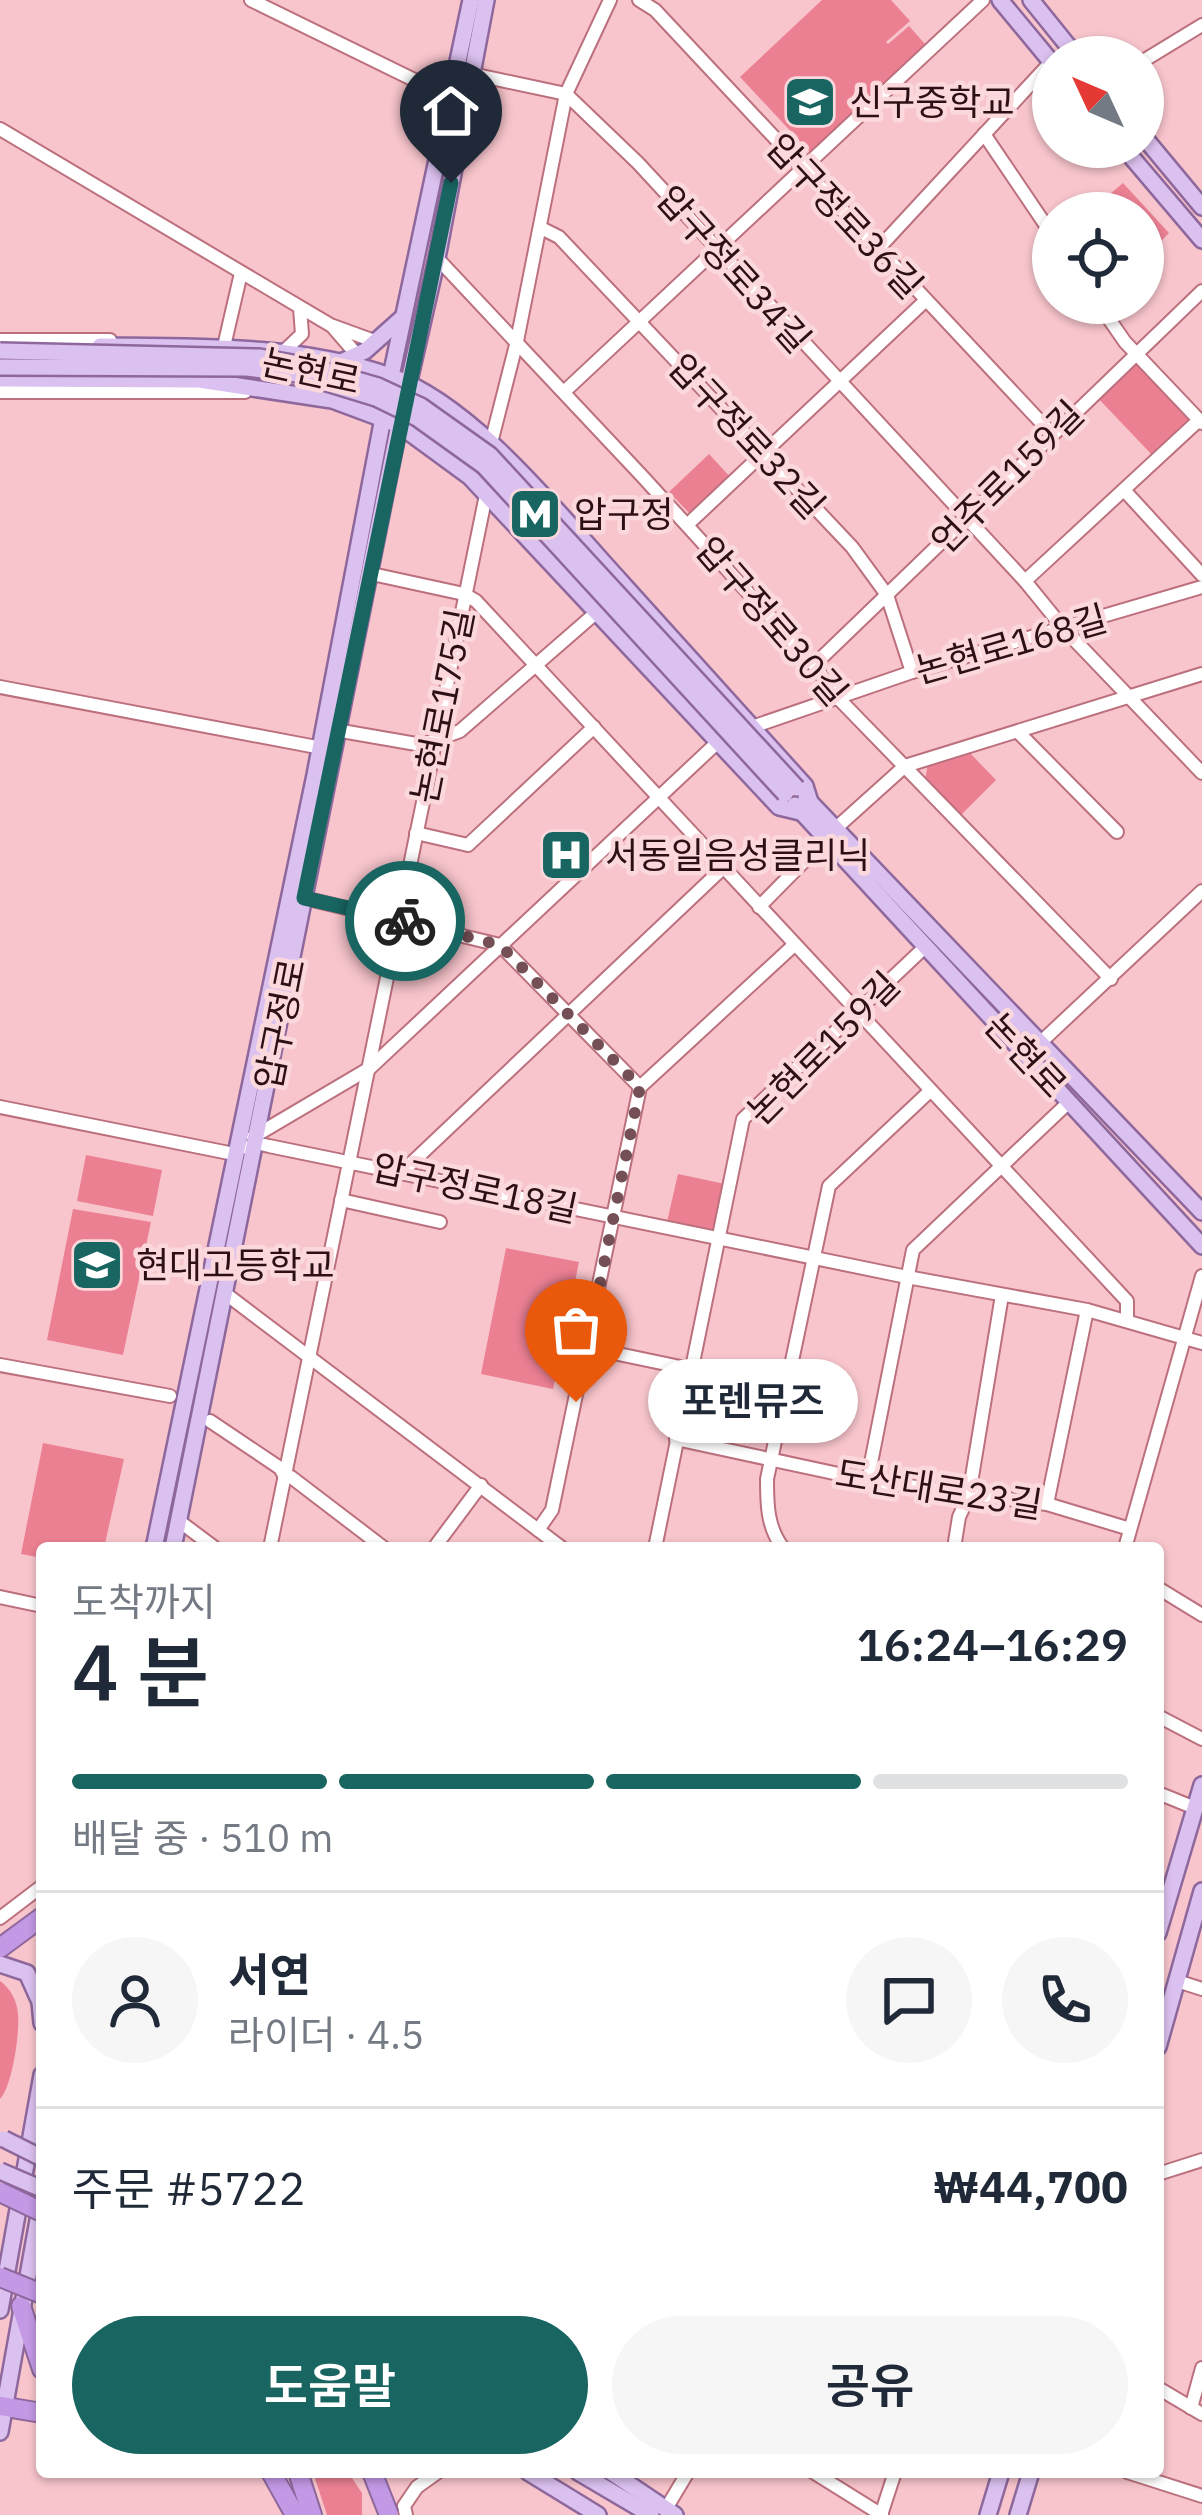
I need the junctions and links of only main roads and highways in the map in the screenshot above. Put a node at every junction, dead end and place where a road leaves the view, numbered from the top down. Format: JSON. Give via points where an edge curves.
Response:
{"nodes":[{"id":1,"x":471,"y":0,"type":"edge"},
{"id":2,"x":486,"y":0,"type":"edge"},
{"id":3,"x":1000,"y":0,"type":"edge"},
{"id":4,"x":1031,"y":0,"type":"edge"},
{"id":5,"x":1060,"y":36,"type":"edge"},
{"id":6,"x":1032,"y":39,"type":"edge"},
{"id":7,"x":1164,"y":161,"type":"edge"},
{"id":8,"x":1141,"y":168,"type":"edge"},
{"id":9,"x":1202,"y":207,"type":"edge"},
{"id":10,"x":1202,"y":241,"type":"edge"},
{"id":11,"x":404,"y":316,"type":"junction"},
{"id":12,"x":0,"y":347,"type":"edge"},
{"id":13,"x":338,"y":363,"type":"junction"},
{"id":14,"x":0,"y":368,"type":"edge"},
{"id":15,"x":391,"y":376,"type":"junction"},
{"id":16,"x":0,"y":379,"type":"edge"},
{"id":17,"x":408,"y":384,"type":"junction"},
{"id":18,"x":391,"y":422,"type":"junction"},
{"id":19,"x":494,"y":446,"type":"junction"},
{"id":20,"x":519,"y":472,"type":"junction"},
{"id":21,"x":470,"y":477,"type":"junction"},
{"id":22,"x":490,"y":498,"type":"junction"},
{"id":23,"x":331,"y":729,"type":"junction"},
{"id":24,"x":327,"y":749,"type":"junction"},
{"id":25,"x":791,"y":791,"type":"junction"},
{"id":26,"x":805,"y":807,"type":"junction"},
{"id":27,"x":831,"y":834,"type":"junction"},
{"id":28,"x":1202,"y":1212,"type":"edge"},
{"id":29,"x":1202,"y":1246,"type":"edge"},
{"id":30,"x":178,"y":1399,"type":"junction"},
{"id":31,"x":206,"y":1417,"type":"junction"},
{"id":32,"x":155,"y":1542,"type":"edge"},
{"id":33,"x":174,"y":1542,"type":"edge"},
{"id":34,"x":1202,"y":1785,"type":"edge"},
{"id":35,"x":1202,"y":1891,"type":"edge"},
{"id":36,"x":1164,"y":1913,"type":"edge"},
{"id":37,"x":36,"y":1922,"type":"edge"},
{"id":38,"x":0,"y":1948,"type":"edge"},
{"id":39,"x":0,"y":1964,"type":"edge"},
{"id":40,"x":36,"y":1993,"type":"edge"},
{"id":41,"x":1164,"y":2026,"type":"edge"},
{"id":42,"x":36,"y":2108,"type":"edge"},
{"id":43,"x":2,"y":2138,"type":"edge"},
{"id":44,"x":36,"y":2142,"type":"edge"},
{"id":45,"x":36,"y":2155,"type":"edge"},
{"id":46,"x":0,"y":2171,"type":"edge"},
{"id":47,"x":36,"y":2191,"type":"edge"},
{"id":48,"x":0,"y":2192,"type":"edge"},
{"id":49,"x":36,"y":2209,"type":"edge"},
{"id":50,"x":36,"y":2226,"type":"edge"},
{"id":51,"x":0,"y":2277,"type":"edge"},
{"id":52,"x":36,"y":2292,"type":"edge"},
{"id":53,"x":21,"y":2306,"type":"junction"},
{"id":54,"x":0,"y":2310,"type":"edge"},
{"id":55,"x":36,"y":2351,"type":"edge"},
{"id":56,"x":3,"y":2407,"type":"edge"},
{"id":57,"x":36,"y":2412,"type":"edge"},
{"id":58,"x":0,"y":2432,"type":"edge"},
{"id":59,"x":274,"y":2478,"type":"edge"},
{"id":60,"x":300,"y":2478,"type":"edge"},
{"id":61,"x":373,"y":2478,"type":"edge"},
{"id":62,"x":375,"y":2478,"type":"edge"},
{"id":63,"x":535,"y":2478,"type":"edge"},
{"id":64,"x":588,"y":2478,"type":"edge"},
{"id":65,"x":620,"y":2478,"type":"edge"},
{"id":66,"x":999,"y":2478,"type":"edge"},
{"id":67,"x":1029,"y":2478,"type":"edge"},
{"id":68,"x":574,"y":2509,"type":"edge"},
{"id":69,"x":671,"y":2511,"type":"edge"},
{"id":70,"x":296,"y":2515,"type":"edge"},
{"id":71,"x":312,"y":2515,"type":"edge"},
{"id":72,"x":375,"y":2515,"type":"edge"},
{"id":73,"x":389,"y":2515,"type":"edge"},
{"id":74,"x":598,"y":2515,"type":"edge"},
{"id":75,"x":651,"y":2515,"type":"edge"},
{"id":76,"x":988,"y":2515,"type":"edge"},
{"id":77,"x":1018,"y":2515,"type":"edge"}],
"edges":[{"from":1,"to":11,"type":"main road","name":"압구정로"},
{"from":2,"to":17,"type":"main road","name":"압구정로"},
{"from":3,"to":6,"type":"main road"},
{"from":4,"to":5,"type":"main road"},
{"from":7,"to":9,"type":"main road"},
{"from":8,"to":10,"type":"main road"},
{"from":11,"to":13,"type":"main road"},
{"from":11,"to":15,"type":"main road","name":"압구정로"},
{"from":12,"to":13,"type":"main road","name":"논현로","bridge":true,"via":[[230,345]]},
{"from":12,"to":25,"type":"main road","name":"논현로","bridge":true,"via":[[259,357],[309,365],[421,406],[490,455]]},
{"from":13,"to":15,"type":"main road","name":"논현로"},
{"from":14,"to":25,"type":"main road","name":"논현로","bridge":true,"via":[[280,372],[417,418],[484,466]]},
{"from":15,"to":17,"type":"main road","name":"논현로"},
{"from":15,"to":18,"type":"main road","name":"압구정로"},
{"from":16,"to":18,"type":"main road","name":"논현로","via":[[199,380],[332,400]]},
{"from":17,"to":18,"type":"main road","name":"압구정로"},
{"from":17,"to":19,"type":"main road","name":"논현로"},
{"from":18,"to":21,"type":"main road","name":"논현로"},
{"from":18,"to":23,"type":"main road","name":"압구정로"},
{"from":18,"to":23,"type":"main road","name":"압구정로","via":[[372,574]]},
{"from":19,"to":20,"type":"main road","name":"논현로"},
{"from":19,"to":21,"type":"main road","via":[[492,468]]},
{"from":20,"to":22,"type":"main road","via":[[503,472]]},
{"from":20,"to":26,"type":"main road","name":"논현로","via":[[805,786]]},
{"from":21,"to":22,"type":"main road","name":"논현로"},
{"from":22,"to":26,"type":"main road","name":"논현로","via":[[779,806]]},
{"from":23,"to":24,"type":"main road","name":"압구정로"},
{"from":24,"to":30,"type":"main road","name":"압구정로"},
{"from":24,"to":31,"type":"main road","name":"압구정로"},
{"from":25,"to":26,"type":"main road","name":"논현로"},
{"from":26,"to":27,"type":"main road","name":"논현로"},
{"from":27,"to":28,"type":"main road","name":"논현로"},
{"from":27,"to":29,"type":"main road","name":"논현로"},
{"from":30,"to":31,"type":"main road"},
{"from":30,"to":32,"type":"main road","name":"압구정로"},
{"from":31,"to":33,"type":"main road","name":"압구정로"},
{"from":34,"to":36,"type":"main road"},
{"from":35,"to":41,"type":"main road"},
{"from":37,"to":38,"type":"highway"},
{"from":39,"to":40,"type":"main road","via":[[27,1973]]},
{"from":42,"to":54,"type":"main road"},
{"from":43,"to":44,"type":"main road","bridge":true},
{"from":43,"to":45,"type":"main road","bridge":true},
{"from":46,"to":47,"type":"main road","bridge":true},
{"from":48,"to":49,"type":"highway","bridge":true},
{"from":50,"to":53,"type":"main road"},
{"from":51,"to":52,"type":"highway","bridge":true},
{"from":53,"to":55,"type":"highway"},
{"from":53,"to":56,"type":"main road"},
{"from":56,"to":57,"type":"highway"},
{"from":56,"to":58,"type":"main road"},
{"from":59,"to":70,"type":"highway"},
{"from":60,"to":71,"type":"highway"},
{"from":61,"to":72,"type":"highway"},
{"from":62,"to":73,"type":"highway","bridge":true},
{"from":63,"to":68,"type":"main road"},
{"from":64,"to":75,"type":"main road"},
{"from":65,"to":69,"type":"main road"},
{"from":66,"to":76,"type":"main road"},
{"from":67,"to":77,"type":"main road"},
{"from":68,"to":74,"type":"main road"}]}
